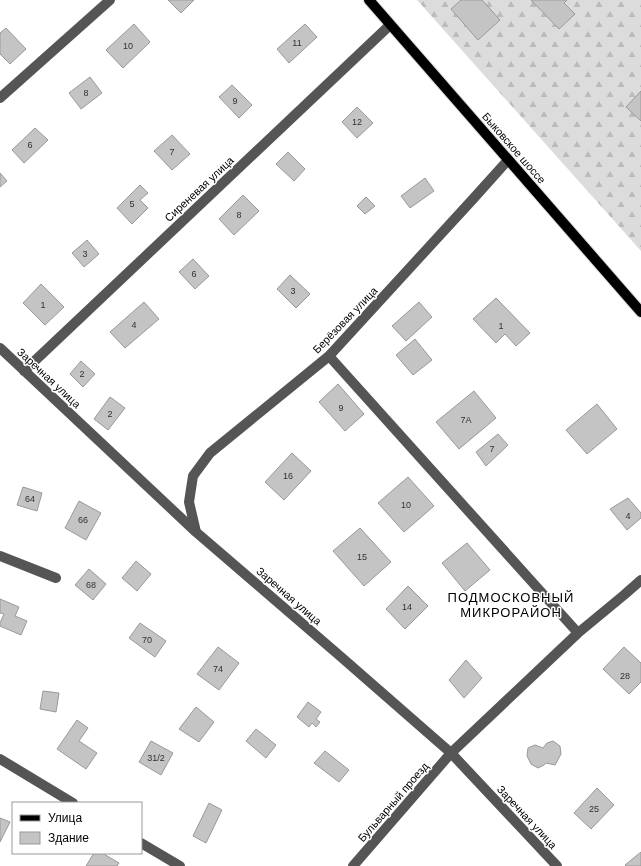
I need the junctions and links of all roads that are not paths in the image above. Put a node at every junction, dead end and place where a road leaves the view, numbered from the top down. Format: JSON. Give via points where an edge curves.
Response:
{"nodes":[{"id":1,"x":110,"y":0,"type":"edge"},
{"id":2,"x":368,"y":0,"type":"edge"},
{"id":3,"x":390,"y":25,"type":"junction"},
{"id":4,"x":0,"y":98,"type":"edge"},
{"id":5,"x":508,"y":160,"type":"junction"},
{"id":6,"x":641,"y":312,"type":"edge"},
{"id":7,"x":0,"y":348,"type":"edge"},
{"id":8,"x":329,"y":356,"type":"junction"},
{"id":9,"x":24,"y":371,"type":"junction"},
{"id":10,"x":196,"y":532,"type":"junction"},
{"id":11,"x":0,"y":556,"type":"edge"},
{"id":12,"x":56,"y":578,"type":"dead end"},
{"id":13,"x":641,"y":580,"type":"edge"},
{"id":14,"x":578,"y":633,"type":"junction"},
{"id":15,"x":451,"y":753,"type":"junction"},
{"id":16,"x":0,"y":759,"type":"edge"},
{"id":17,"x":71,"y":802,"type":"edge"},
{"id":18,"x":142,"y":844,"type":"edge"},
{"id":19,"x":180,"y":866,"type":"edge"},
{"id":20,"x":353,"y":866,"type":"edge"},
{"id":21,"x":557,"y":866,"type":"edge"}],
"edges":[{"from":1,"to":4,"type":"street"},
{"from":2,"to":3,"type":"main road","name":"Быковское шоссе"},
{"from":3,"to":5,"type":"main road","name":"Быковское шоссе"},
{"from":3,"to":9,"type":"street","name":"Сиреневая улица"},
{"from":5,"to":6,"type":"main road","name":"Быковское шоссе"},
{"from":5,"to":8,"type":"street","name":"Берёзовая улица"},
{"from":7,"to":9,"type":"street","name":"Заречная улица"},
{"from":8,"to":10,"type":"street","name":"Берёзовая улица","via":[[210,453],[193,476],[189,502]]},
{"from":8,"to":14,"type":"street"},
{"from":9,"to":10,"type":"street","name":"Заречная улица"},
{"from":10,"to":15,"type":"street","name":"Заречная улица"},
{"from":11,"to":12,"type":"street"},
{"from":13,"to":14,"type":"street","name":"Бульварный проезд"},
{"from":14,"to":15,"type":"street","name":"Бульварный проезд"},
{"from":15,"to":20,"type":"street","name":"Бульварный проезд"},
{"from":15,"to":21,"type":"street","name":"Заречная улица"},
{"from":16,"to":17,"type":"street"},
{"from":18,"to":19,"type":"street"}]}
